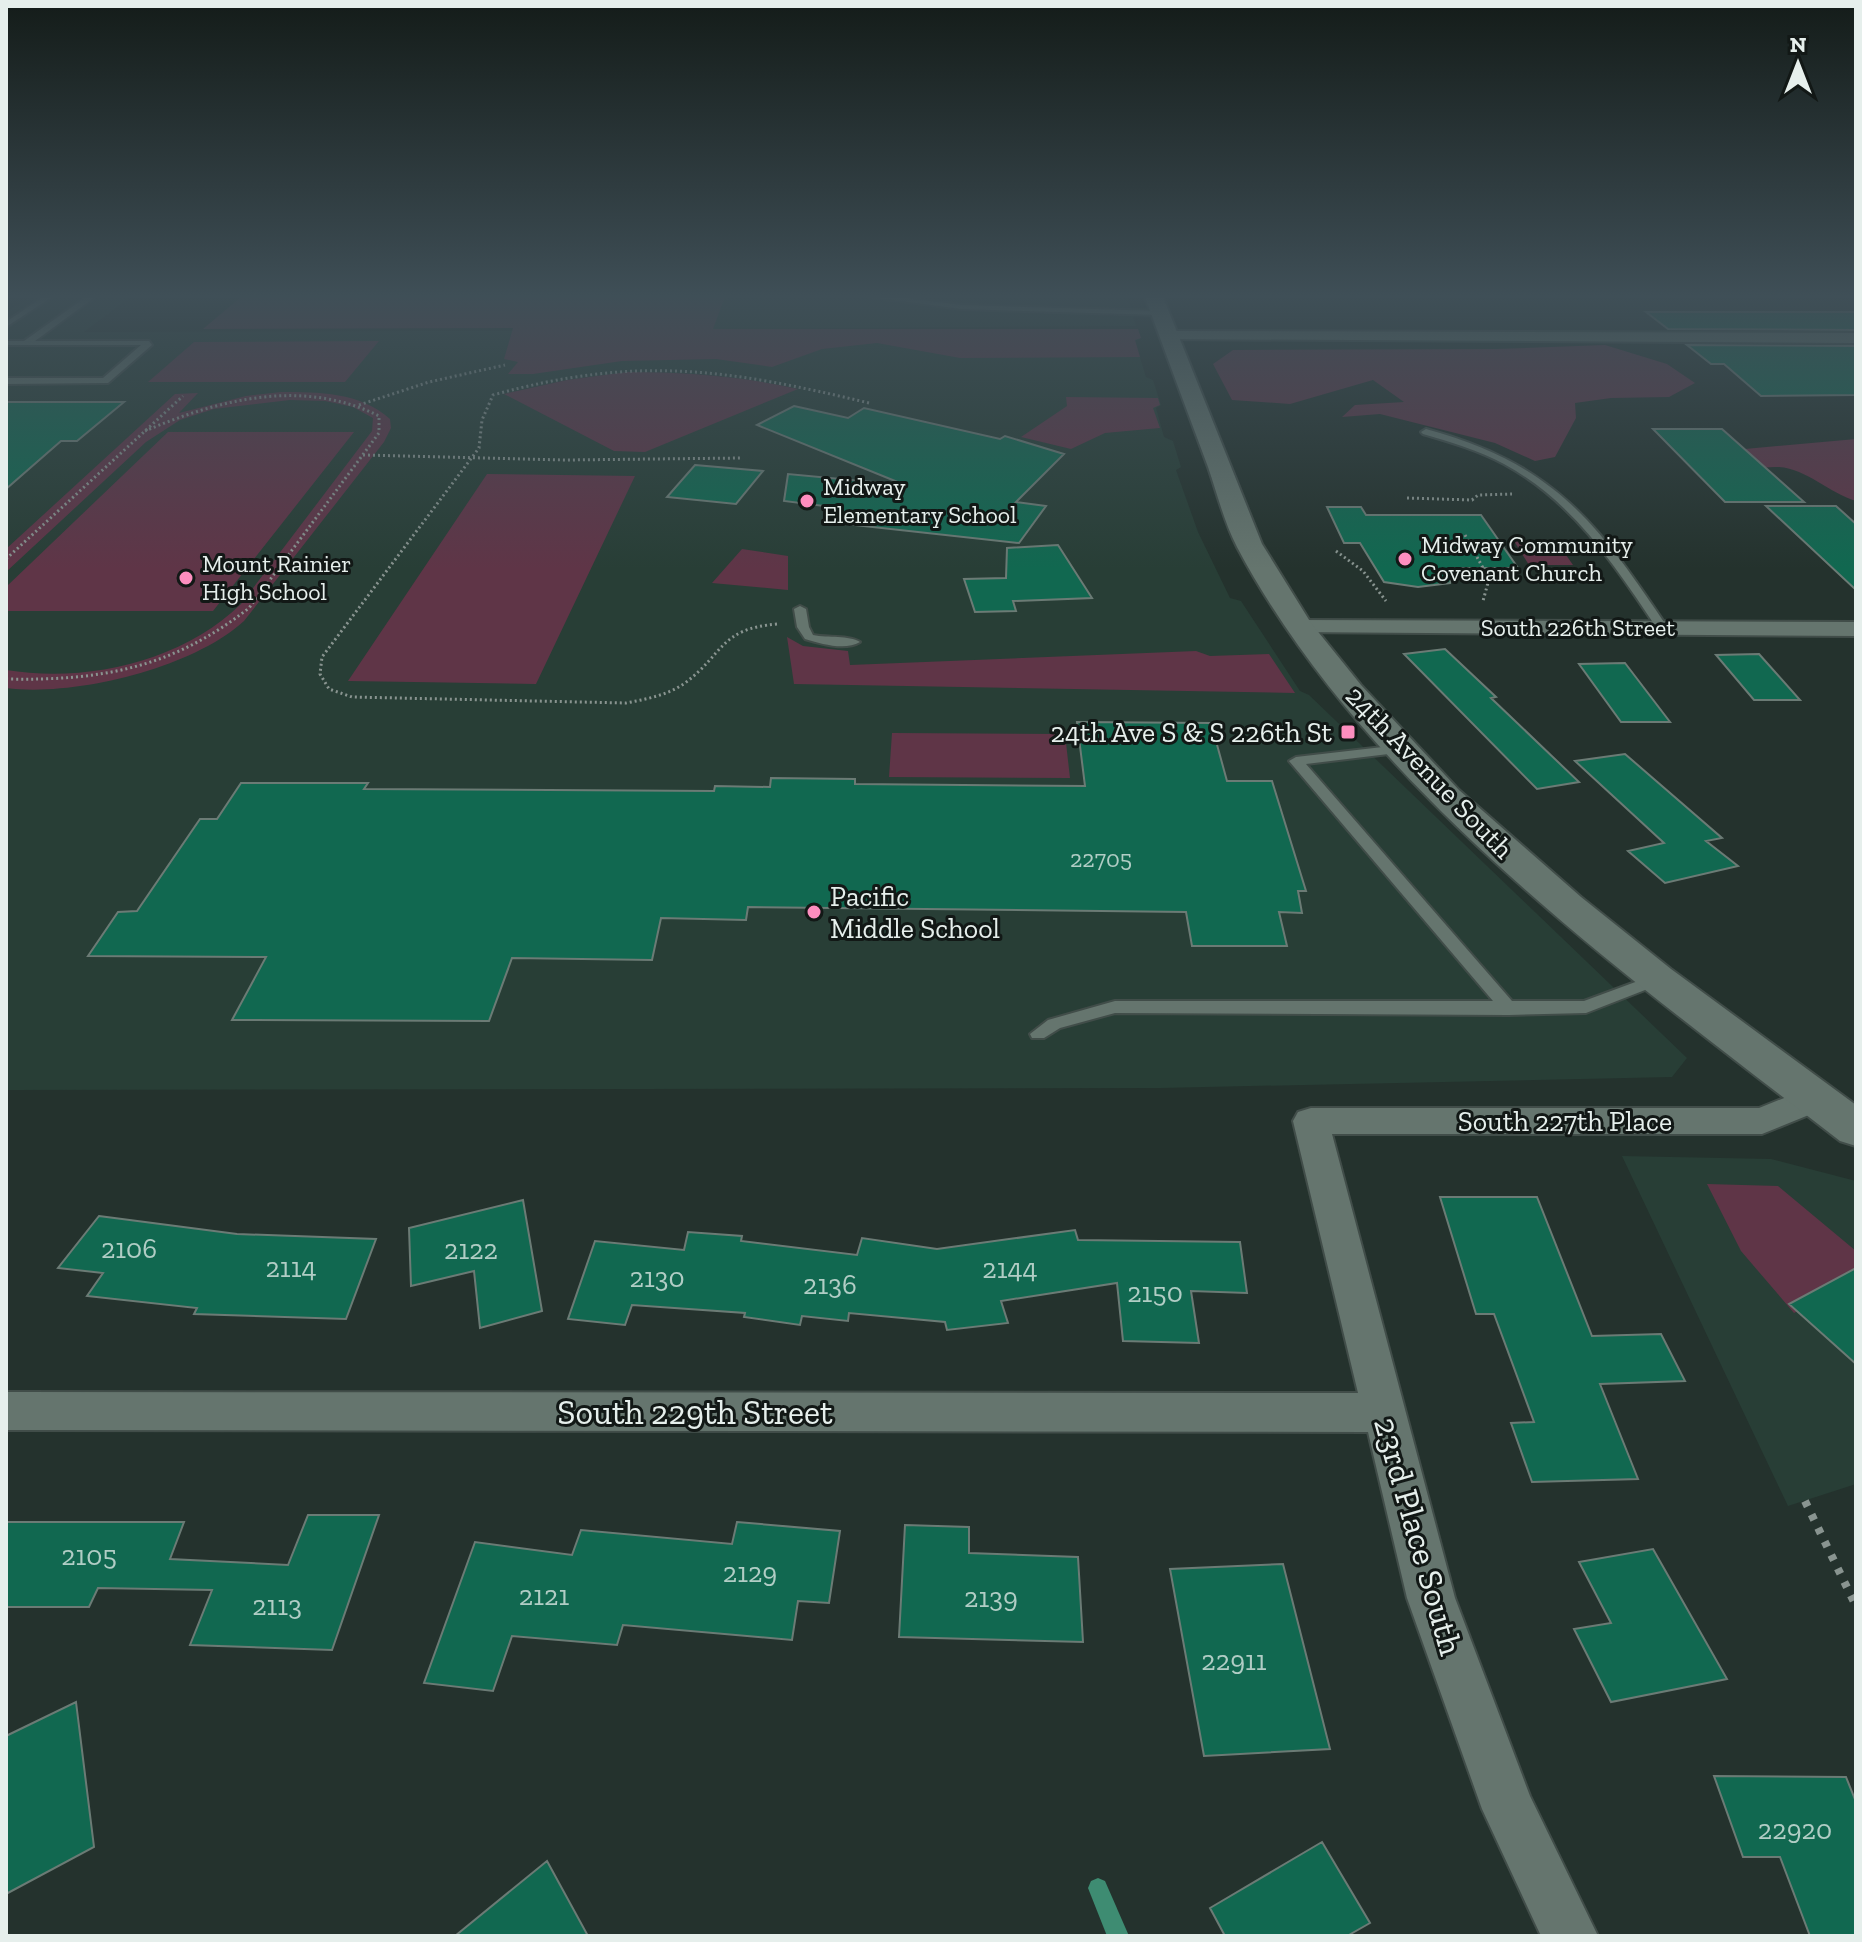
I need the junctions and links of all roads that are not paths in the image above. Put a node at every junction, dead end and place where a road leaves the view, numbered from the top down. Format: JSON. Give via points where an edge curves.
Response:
{"nodes":[{"id":1,"x":1189,"y":388,"type":"edge"},
{"id":2,"x":1426,"y":432,"type":"dead end"},
{"id":3,"x":800,"y":609,"type":"dead end"},
{"id":4,"x":1299,"y":627,"type":"junction"},
{"id":5,"x":1662,"y":628,"type":"junction"},
{"id":6,"x":1856,"y":629,"type":"edge"},
{"id":7,"x":854,"y":642,"type":"dead end"},
{"id":8,"x":1400,"y":749,"type":"junction"},
{"id":9,"x":1657,"y":979,"type":"junction"},
{"id":10,"x":1509,"y":1009,"type":"junction"},
{"id":11,"x":1038,"y":1034,"type":"dead end"},
{"id":12,"x":1814,"y":1099,"type":"junction"},
{"id":13,"x":1311,"y":1121,"type":"joint"},
{"id":14,"x":1856,"y":1129,"type":"edge"},
{"id":15,"x":6,"y":1411,"type":"edge"},
{"id":16,"x":1384,"y":1413,"type":"junction"},
{"id":17,"x":1570,"y":1936,"type":"edge"}],
"edges":[{"from":1,"to":4,"type":"street","name":"24th Avenue South","via":[[1244,532]]},
{"from":2,"to":5,"type":"lane","via":[[1495,453],[1555,493],[1608,546]]},
{"from":3,"to":7,"type":"lane","via":[[809,637]]},
{"from":4,"to":5,"type":"street","name":"South 226th Street"},
{"from":4,"to":8,"type":"street","name":"24th Avenue South"},
{"from":5,"to":6,"type":"street","name":"South 226th Street"},
{"from":8,"to":9,"type":"street","name":"24th Avenue South","via":[[1503,849]]},
{"from":8,"to":10,"type":"lane","via":[[1296,761]]},
{"from":9,"to":10,"type":"lane","via":[[1586,1007]]},
{"from":9,"to":12,"type":"street","name":"24th Avenue South"},
{"from":10,"to":11,"type":"lane","via":[[1115,1007],[1054,1024]]},
{"from":12,"to":13,"type":"street","name":"South 227th Place","via":[[1762,1121]]},
{"from":12,"to":14,"type":"street","name":"24th Avenue South"},
{"from":13,"to":16,"type":"street","name":"23rd Place South"},
{"from":15,"to":16,"type":"street","name":"South 229th Street"},
{"from":16,"to":17,"type":"street","name":"23rd Place South","via":[[1431,1598],[1509,1809]]}]}
